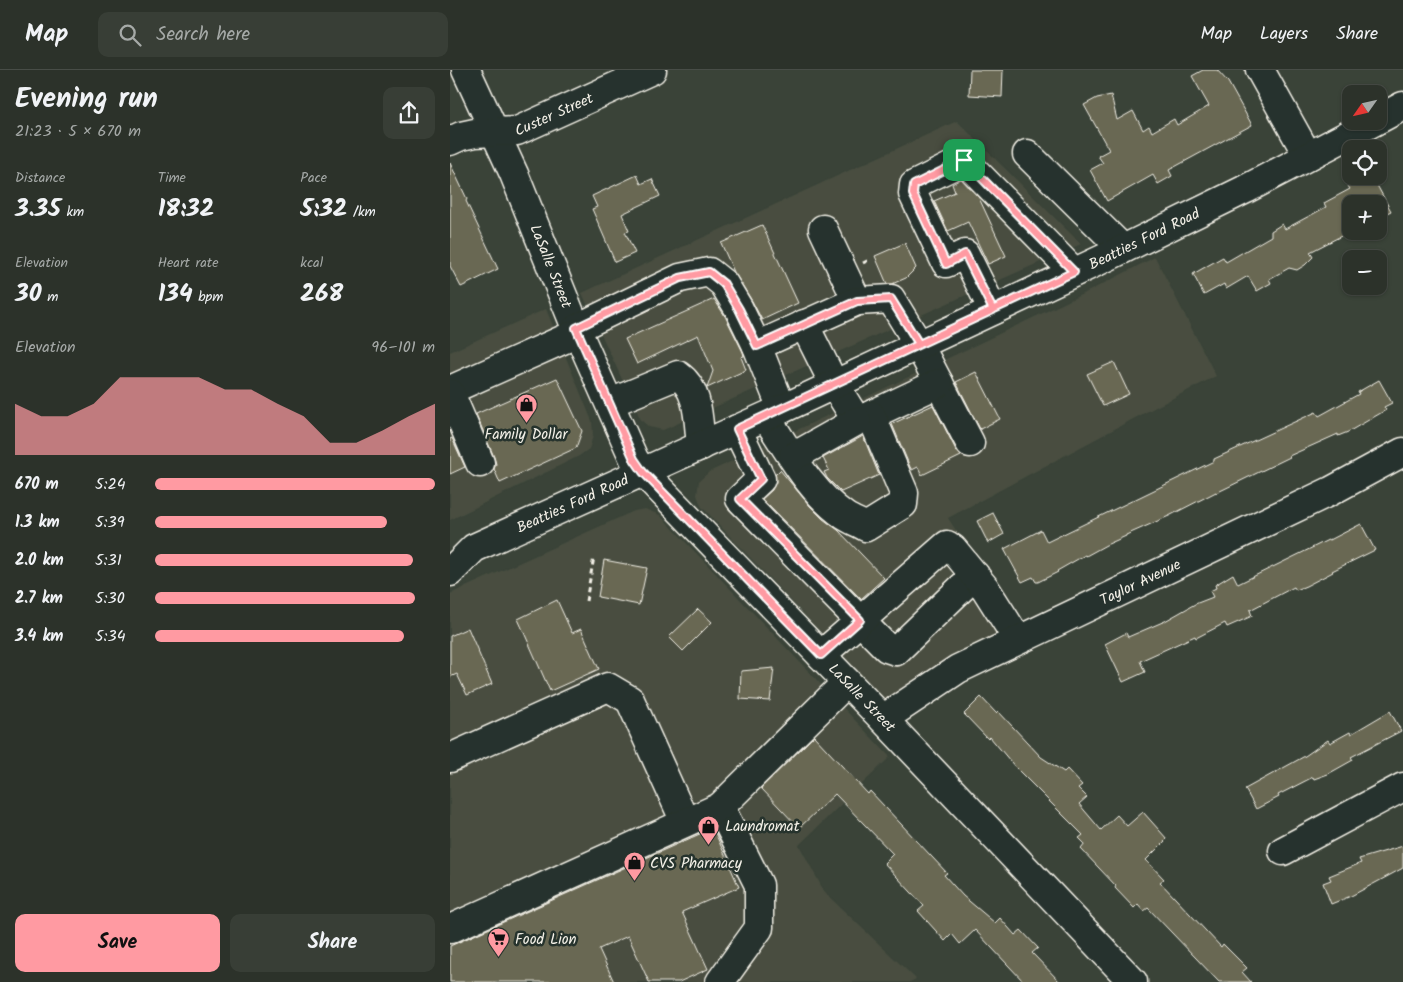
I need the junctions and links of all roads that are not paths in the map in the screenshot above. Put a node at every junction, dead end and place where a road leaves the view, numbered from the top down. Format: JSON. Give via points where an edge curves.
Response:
{"nodes":[{"id":1,"x":466,"y":70,"type":"edge"},
{"id":2,"x":652,"y":70,"type":"edge"},
{"id":3,"x":1260,"y":70,"type":"edge"},
{"id":4,"x":1403,"y":106,"type":"edge"},
{"id":5,"x":1388,"y":114,"type":"edge"},
{"id":6,"x":1358,"y":130,"type":"edge"},
{"id":7,"x":495,"y":132,"type":"junction"},
{"id":8,"x":450,"y":141,"type":"edge"},
{"id":9,"x":1027,"y":154,"type":"dead end"},
{"id":10,"x":1308,"y":156,"type":"junction"},
{"id":11,"x":822,"y":229,"type":"dead end"},
{"id":12,"x":1123,"y":249,"type":"junction"},
{"id":13,"x":1074,"y":272,"type":"junction"},
{"id":14,"x":857,"y":301,"type":"junction"},
{"id":15,"x":993,"y":310,"type":"junction"},
{"id":16,"x":804,"y":324,"type":"junction"},
{"id":17,"x":577,"y":330,"type":"junction"},
{"id":18,"x":919,"y":344,"type":"junction"},
{"id":19,"x":757,"y":346,"type":"junction"},
{"id":20,"x":939,"y":383,"type":"junction"},
{"id":21,"x":834,"y":384,"type":"junction"},
{"id":22,"x":450,"y":392,"type":"edge"},
{"id":23,"x":610,"y":403,"type":"junction"},
{"id":24,"x":774,"y":413,"type":"junction"},
{"id":25,"x":864,"y":418,"type":"junction"},
{"id":26,"x":737,"y":429,"type":"junction"},
{"id":27,"x":970,"y":443,"type":"dead end"},
{"id":28,"x":701,"y":446,"type":"junction"},
{"id":29,"x":1403,"y":452,"type":"edge"},
{"id":30,"x":793,"y":457,"type":"junction"},
{"id":31,"x":480,"y":463,"type":"dead end"},
{"id":32,"x":643,"y":472,"type":"junction"},
{"id":33,"x":462,"y":548,"type":"edge"},
{"id":34,"x":450,"y":572,"type":"edge"},
{"id":35,"x":974,"y":575,"type":"junction"},
{"id":36,"x":860,"y":620,"type":"junction"},
{"id":37,"x":1018,"y":640,"type":"junction"},
{"id":38,"x":821,"y":655,"type":"junction"},
{"id":39,"x":847,"y":682,"type":"junction"},
{"id":40,"x":883,"y":719,"type":"junction"},
{"id":41,"x":450,"y":758,"type":"edge"},
{"id":42,"x":1403,"y":787,"type":"edge"},
{"id":43,"x":720,"y":807,"type":"junction"},
{"id":44,"x":685,"y":822,"type":"junction"},
{"id":45,"x":1283,"y":851,"type":"dead end"},
{"id":46,"x":450,"y":929,"type":"edge"},
{"id":47,"x":720,"y":982,"type":"edge"},
{"id":48,"x":1133,"y":982,"type":"edge"}],
"edges":[{"from":1,"to":7,"type":"street","name":"LaSalle Street"},
{"from":2,"to":7,"type":"street","name":"Custer Street","via":[[528,127]]},
{"from":3,"to":10,"type":"street"},
{"from":4,"to":5,"type":"street"},
{"from":6,"to":10,"type":"street","name":"Beatties Ford Road"},
{"from":7,"to":8,"type":"street","name":"Custer Street","via":[[474,133]]},
{"from":7,"to":17,"type":"street","name":"LaSalle Street"},
{"from":9,"to":12,"type":"street"},
{"from":10,"to":12,"type":"street","name":"Beatties Ford Road"},
{"from":11,"to":14,"type":"street"},
{"from":12,"to":13,"type":"street","name":"Beatties Ford Road"},
{"from":13,"to":15,"type":"street","name":"Beatties Ford Road"},
{"from":13,"to":15,"type":"street","via":[[964,160],[914,185],[913,194],[946,264],[965,254]]},
{"from":14,"to":16,"type":"street"},
{"from":14,"to":18,"type":"street","via":[[891,299]]},
{"from":15,"to":18,"type":"street","name":"Beatties Ford Road"},
{"from":16,"to":19,"type":"street"},
{"from":16,"to":21,"type":"street"},
{"from":17,"to":19,"type":"street","via":[[680,278],[709,272],[724,284]]},
{"from":17,"to":22,"type":"street"},
{"from":17,"to":23,"type":"street","name":"LaSalle Street"},
{"from":18,"to":20,"type":"street"},
{"from":18,"to":21,"type":"street","name":"Beatties Ford Road"},
{"from":19,"to":24,"type":"street"},
{"from":20,"to":25,"type":"street"},
{"from":20,"to":27,"type":"street"},
{"from":21,"to":24,"type":"street","name":"Beatties Ford Road"},
{"from":21,"to":25,"type":"street"},
{"from":22,"to":31,"type":"street"},
{"from":23,"to":28,"type":"street","via":[[678,375],[687,381],[696,398]]},
{"from":23,"to":32,"type":"street","name":"LaSalle Street","via":[[634,459]]},
{"from":24,"to":26,"type":"street","name":"Beatties Ford Road"},
{"from":24,"to":30,"type":"street"},
{"from":25,"to":30,"type":"street"},
{"from":25,"to":30,"type":"street","via":[[904,492],[903,504],[866,526],[829,502],[808,480]]},
{"from":26,"to":28,"type":"street","name":"Beatties Ford Road"},
{"from":26,"to":36,"type":"street","via":[[761,479],[740,499]]},
{"from":28,"to":32,"type":"street","name":"Beatties Ford Road"},
{"from":29,"to":37,"type":"street","name":"Taylor Avenue","via":[[1331,491]]},
{"from":32,"to":33,"type":"street","name":"Beatties Ford Road"},
{"from":32,"to":38,"type":"street","name":"LaSalle Street"},
{"from":33,"to":34,"type":"street","name":"Beatties Ford Road"},
{"from":35,"to":36,"type":"street","via":[[947,546]]},
{"from":35,"to":36,"type":"street","via":[[896,651],[888,648]]},
{"from":35,"to":37,"type":"street"},
{"from":36,"to":38,"type":"street"},
{"from":37,"to":40,"type":"street","name":"Taylor Avenue","via":[[958,669]]},
{"from":38,"to":39,"type":"street","name":"LaSalle Street"},
{"from":39,"to":40,"type":"street","name":"LaSalle Street"},
{"from":39,"to":43,"type":"street"},
{"from":40,"to":48,"type":"street","name":"LaSalle Street"},
{"from":41,"to":44,"type":"street","via":[[608,687],[630,700]]},
{"from":42,"to":45,"type":"street"},
{"from":43,"to":44,"type":"street"},
{"from":43,"to":47,"type":"street","via":[[759,884],[759,928]]},
{"from":44,"to":46,"type":"street"}]}
